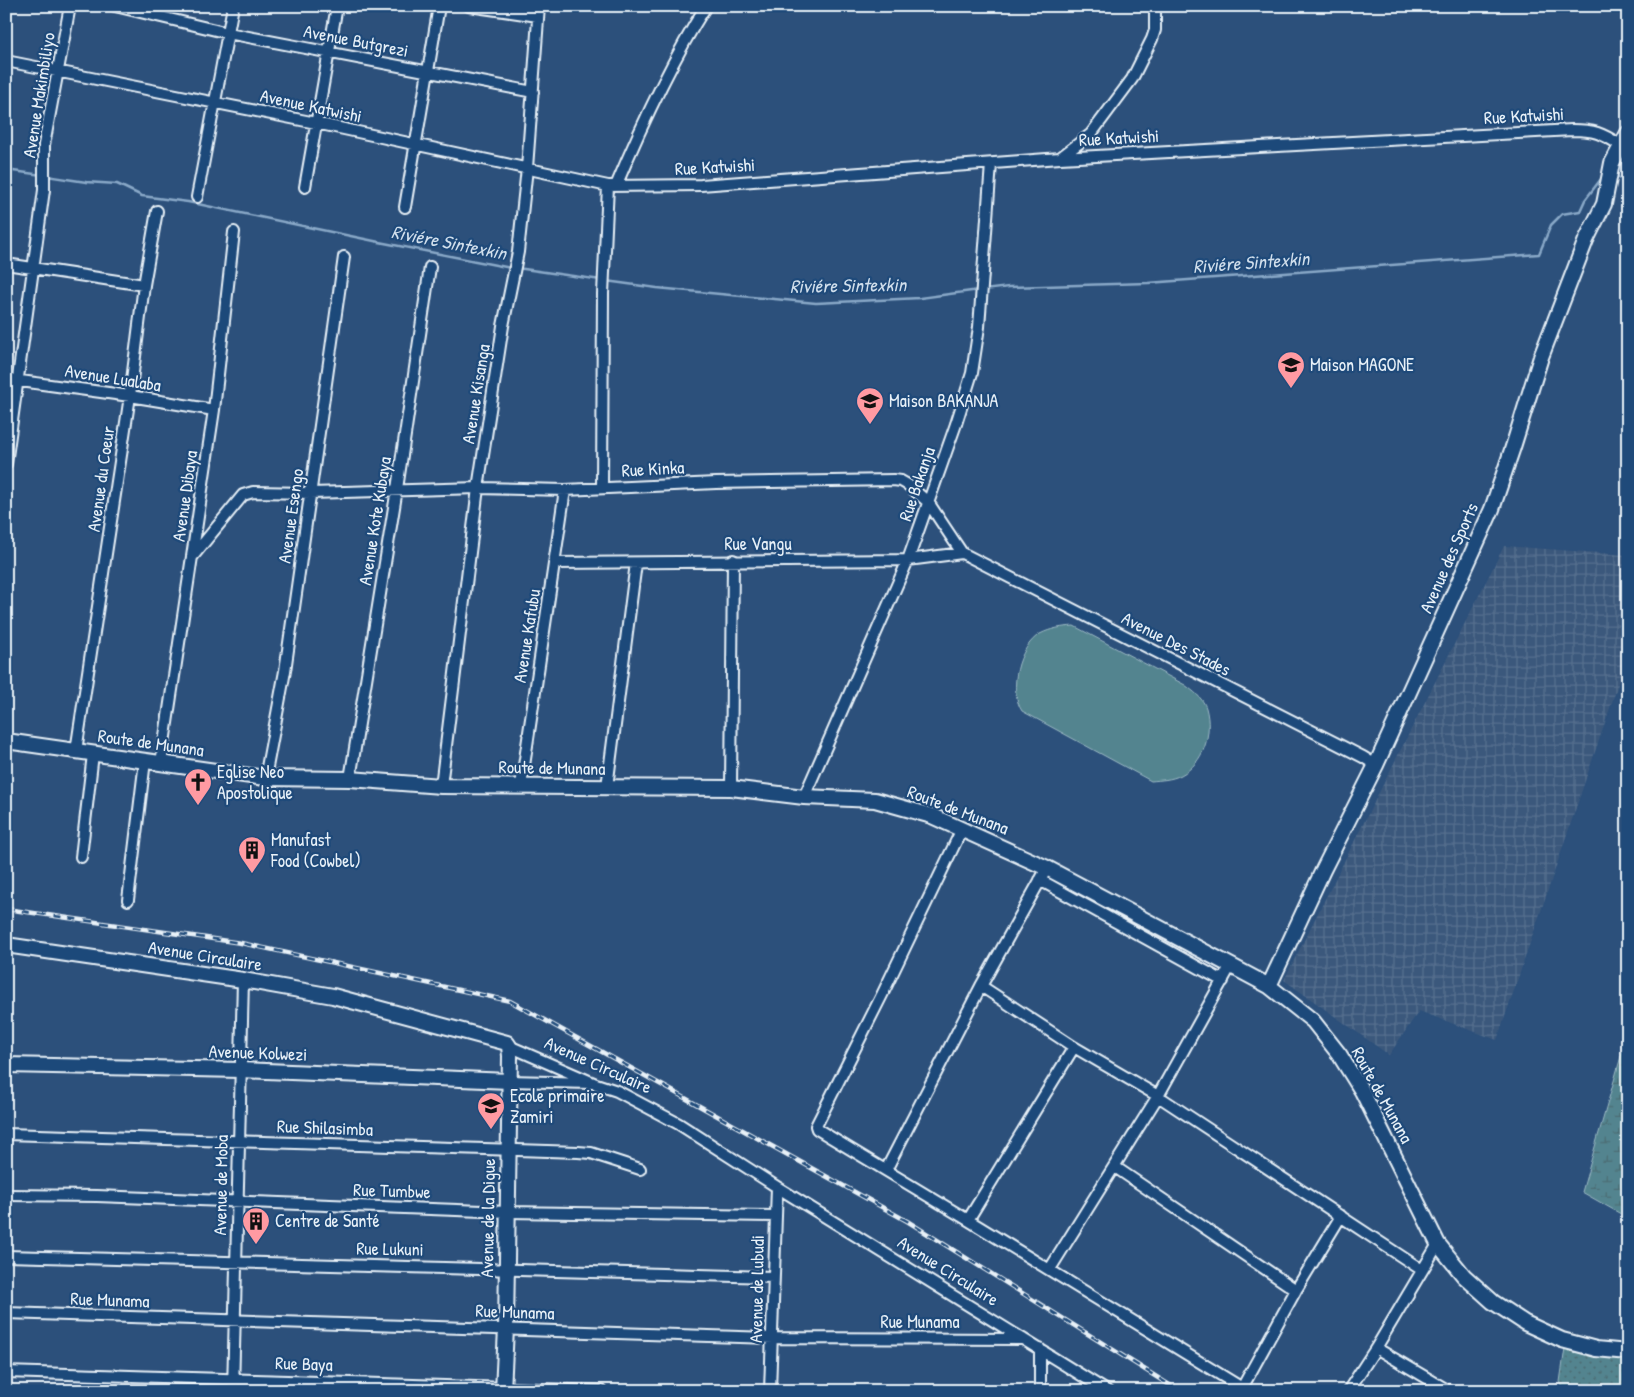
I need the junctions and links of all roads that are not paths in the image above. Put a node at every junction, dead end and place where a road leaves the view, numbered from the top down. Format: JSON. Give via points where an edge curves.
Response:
{"nodes":[{"id":1,"x":70,"y":6,"type":"edge"},
{"id":2,"x":115,"y":6,"type":"edge"},
{"id":3,"x":232,"y":6,"type":"edge"},
{"id":4,"x":336,"y":6,"type":"edge"},
{"id":5,"x":440,"y":6,"type":"edge"},
{"id":6,"x":469,"y":6,"type":"edge"},
{"id":7,"x":706,"y":6,"type":"edge"},
{"id":8,"x":1155,"y":6,"type":"edge"},
{"id":9,"x":539,"y":11,"type":"edge"},
{"id":10,"x":228,"y":33,"type":"junction"},
{"id":11,"x":328,"y":52,"type":"junction"},
{"id":12,"x":6,"y":61,"type":"edge"},
{"id":13,"x":58,"y":72,"type":"junction"},
{"id":14,"x":427,"y":72,"type":"junction"},
{"id":15,"x":533,"y":92,"type":"junction"},
{"id":16,"x":215,"y":102,"type":"junction"},
{"id":17,"x":316,"y":123,"type":"junction"},
{"id":18,"x":1624,"y":139,"type":"edge"},
{"id":19,"x":415,"y":144,"type":"junction"},
{"id":20,"x":1060,"y":158,"type":"junction"},
{"id":21,"x":991,"y":164,"type":"junction"},
{"id":22,"x":527,"y":168,"type":"junction"},
{"id":23,"x":612,"y":186,"type":"junction"},
{"id":24,"x":305,"y":187,"type":"dead end"},
{"id":25,"x":197,"y":197,"type":"dead end"},
{"id":26,"x":405,"y":207,"type":"dead end"},
{"id":27,"x":157,"y":211,"type":"dead end"},
{"id":28,"x":234,"y":232,"type":"dead end"},
{"id":29,"x":344,"y":257,"type":"dead end"},
{"id":30,"x":6,"y":264,"type":"edge"},
{"id":31,"x":430,"y":267,"type":"dead end"},
{"id":32,"x":33,"y":268,"type":"junction"},
{"id":33,"x":144,"y":285,"type":"junction"},
{"id":34,"x":6,"y":379,"type":"edge"},
{"id":35,"x":18,"y":380,"type":"junction"},
{"id":36,"x":130,"y":396,"type":"junction"},
{"id":37,"x":214,"y":410,"type":"junction"},
{"id":38,"x":6,"y":464,"type":"edge"},
{"id":39,"x":478,"y":488,"type":"junction"},
{"id":40,"x":602,"y":488,"type":"junction"},
{"id":41,"x":397,"y":489,"type":"junction"},
{"id":42,"x":565,"y":490,"type":"junction"},
{"id":43,"x":311,"y":493,"type":"junction"},
{"id":44,"x":928,"y":502,"type":"junction"},
{"id":45,"x":962,"y":553,"type":"junction"},
{"id":46,"x":193,"y":556,"type":"junction"},
{"id":47,"x":733,"y":560,"type":"junction"},
{"id":48,"x":908,"y":560,"type":"junction"},
{"id":49,"x":636,"y":562,"type":"junction"},
{"id":50,"x":555,"y":563,"type":"junction"},
{"id":51,"x":6,"y":741,"type":"edge"},
{"id":52,"x":76,"y":751,"type":"junction"},
{"id":53,"x":93,"y":754,"type":"junction"},
{"id":54,"x":145,"y":761,"type":"junction"},
{"id":55,"x":161,"y":764,"type":"junction"},
{"id":56,"x":1376,"y":765,"type":"junction"},
{"id":57,"x":265,"y":778,"type":"junction"},
{"id":58,"x":350,"y":779,"type":"junction"},
{"id":59,"x":441,"y":786,"type":"junction"},
{"id":60,"x":521,"y":786,"type":"junction"},
{"id":61,"x":607,"y":787,"type":"junction"},
{"id":62,"x":731,"y":788,"type":"junction"},
{"id":63,"x":804,"y":797,"type":"junction"},
{"id":64,"x":962,"y":829,"type":"junction"},
{"id":65,"x":81,"y":858,"type":"dead end"},
{"id":66,"x":1044,"y":874,"type":"junction"},
{"id":67,"x":128,"y":900,"type":"dead end"},
{"id":68,"x":6,"y":946,"type":"edge"},
{"id":69,"x":1231,"y":965,"type":"junction"},
{"id":70,"x":243,"y":980,"type":"junction"},
{"id":71,"x":1223,"y":981,"type":"junction"},
{"id":72,"x":981,"y":986,"type":"junction"},
{"id":73,"x":1269,"y":986,"type":"junction"},
{"id":74,"x":509,"y":1046,"type":"junction"},
{"id":75,"x":1074,"y":1047,"type":"junction"},
{"id":76,"x":6,"y":1065,"type":"edge"},
{"id":77,"x":240,"y":1070,"type":"junction"},
{"id":78,"x":509,"y":1081,"type":"junction"},
{"id":79,"x":596,"y":1084,"type":"junction"},
{"id":80,"x":1158,"y":1096,"type":"junction"},
{"id":81,"x":6,"y":1134,"type":"edge"},
{"id":82,"x":239,"y":1142,"type":"junction"},
{"id":83,"x":508,"y":1150,"type":"junction"},
{"id":84,"x":1115,"y":1167,"type":"junction"},
{"id":85,"x":640,"y":1169,"type":"dead end"},
{"id":86,"x":886,"y":1170,"type":"junction"},
{"id":87,"x":777,"y":1187,"type":"junction"},
{"id":88,"x":6,"y":1195,"type":"edge"},
{"id":89,"x":237,"y":1201,"type":"junction"},
{"id":90,"x":508,"y":1212,"type":"junction"},
{"id":91,"x":776,"y":1216,"type":"junction"},
{"id":92,"x":1341,"y":1216,"type":"junction"},
{"id":93,"x":968,"y":1220,"type":"junction"},
{"id":94,"x":1438,"y":1244,"type":"junction"},
{"id":95,"x":6,"y":1256,"type":"edge"},
{"id":96,"x":236,"y":1262,"type":"junction"},
{"id":97,"x":506,"y":1268,"type":"junction"},
{"id":98,"x":1050,"y":1269,"type":"junction"},
{"id":99,"x":1422,"y":1270,"type":"junction"},
{"id":100,"x":773,"y":1277,"type":"junction"},
{"id":101,"x":1296,"y":1290,"type":"junction"},
{"id":102,"x":6,"y":1313,"type":"edge"},
{"id":103,"x":234,"y":1320,"type":"junction"},
{"id":104,"x":506,"y":1328,"type":"junction"},
{"id":105,"x":773,"y":1338,"type":"junction"},
{"id":106,"x":1023,"y":1339,"type":"junction"},
{"id":107,"x":1040,"y":1348,"type":"junction"},
{"id":108,"x":1376,"y":1348,"type":"junction"},
{"id":109,"x":1628,"y":1352,"type":"edge"},
{"id":110,"x":6,"y":1372,"type":"edge"},
{"id":111,"x":233,"y":1378,"type":"junction"},
{"id":112,"x":503,"y":1389,"type":"edge"},
{"id":113,"x":1244,"y":1389,"type":"edge"},
{"id":114,"x":233,"y":1391,"type":"edge"},
{"id":115,"x":600,"y":1391,"type":"edge"},
{"id":116,"x":770,"y":1391,"type":"edge"},
{"id":117,"x":1040,"y":1391,"type":"edge"},
{"id":118,"x":1107,"y":1391,"type":"edge"},
{"id":119,"x":1348,"y":1391,"type":"edge"},
{"id":120,"x":1449,"y":1391,"type":"edge"}],
"edges":[{"from":1,"to":13,"type":"street","name":"Avenue Makimbiliyo"},
{"from":2,"to":10,"type":"street","name":"Avenue Butgrezi"},
{"from":3,"to":10,"type":"street"},
{"from":4,"to":11,"type":"street"},
{"from":5,"to":14,"type":"street"},
{"from":6,"to":9,"type":"street"},
{"from":7,"to":23,"type":"street","via":[[688,34]]},
{"from":8,"to":20,"type":"street","via":[[1155,30],[1132,79],[1091,134]]},
{"from":9,"to":15,"type":"street","name":"Avenue Kisanga"},
{"from":10,"to":11,"type":"street","name":"Avenue Butgrezi"},
{"from":10,"to":16,"type":"street"},
{"from":11,"to":14,"type":"street","name":"Avenue Butgrezi"},
{"from":11,"to":17,"type":"street"},
{"from":12,"to":13,"type":"street","name":"Avenue Katwishi"},
{"from":13,"to":16,"type":"street","name":"Avenue Katwishi"},
{"from":13,"to":32,"type":"street","name":"Avenue Makimbiliyo","via":[[44,145],[44,190]]},
{"from":14,"to":15,"type":"street","name":"Avenue Butgrezi"},
{"from":14,"to":19,"type":"street"},
{"from":15,"to":22,"type":"street","name":"Avenue Kisanga"},
{"from":16,"to":17,"type":"street","name":"Avenue Katwishi"},
{"from":16,"to":25,"type":"street"},
{"from":17,"to":19,"type":"street","name":"Avenue Katwishi"},
{"from":17,"to":24,"type":"street"},
{"from":18,"to":20,"type":"street","name":"Rue Katwishi","via":[[1591,130],[1572,130]]},
{"from":18,"to":56,"type":"street","name":"Avenue des Sports","via":[[1612,163],[1604,204],[1586,240],[1541,357],[1492,509]]},
{"from":19,"to":22,"type":"street","name":"Avenue Katwishi"},
{"from":19,"to":26,"type":"street"},
{"from":20,"to":21,"type":"street","name":"Rue Katwishi"},
{"from":21,"to":23,"type":"street","name":"Rue Katwishi","via":[[702,185]]},
{"from":21,"to":44,"type":"street","name":"Rue Bakanja","via":[[979,327],[972,373]]},
{"from":22,"to":23,"type":"street","name":"Avenue Katwishi"},
{"from":22,"to":39,"type":"street","name":"Avenue Kisanga","via":[[518,252]]},
{"from":23,"to":40,"type":"street","via":[[603,294]]},
{"from":27,"to":33,"type":"street","name":"Avenue du Coeur"},
{"from":28,"to":37,"type":"street","name":"Avenue Dibaya"},
{"from":29,"to":43,"type":"street","name":"Avenue Esengo"},
{"from":30,"to":32,"type":"street"},
{"from":31,"to":41,"type":"street","name":"Avenue Kote Kubaya"},
{"from":32,"to":33,"type":"street"},
{"from":32,"to":35,"type":"street","name":"Avenue Makimbiliyo"},
{"from":33,"to":36,"type":"street","name":"Avenue du Coeur"},
{"from":34,"to":35,"type":"street","name":"Avenue Lualaba"},
{"from":35,"to":36,"type":"street","name":"Avenue Lualaba"},
{"from":35,"to":38,"type":"street","name":"Avenue Makimbiliyo"},
{"from":36,"to":37,"type":"street","name":"Avenue Lualaba"},
{"from":36,"to":52,"type":"street","name":"Avenue du Coeur"},
{"from":37,"to":46,"type":"street","name":"Avenue Dibaya"},
{"from":39,"to":41,"type":"street","name":"Rue Kinka"},
{"from":39,"to":42,"type":"street","name":"Rue Kinka"},
{"from":39,"to":59,"type":"street","name":"Avenue Kisanga"},
{"from":40,"to":42,"type":"street","name":"Rue Kinka"},
{"from":40,"to":44,"type":"street","name":"Rue Kinka","via":[[893,480],[908,485]]},
{"from":41,"to":43,"type":"street","name":"Rue Kinka"},
{"from":41,"to":58,"type":"street","name":"Avenue Kote Kubaya"},
{"from":42,"to":50,"type":"street","name":"Avenue Kafubu"},
{"from":43,"to":46,"type":"street","name":"Rue Kinka","via":[[252,492],[243,495]]},
{"from":43,"to":57,"type":"street","name":"Avenue Esengo","via":[[285,672]]},
{"from":44,"to":45,"type":"street","name":"Rue Kinka"},
{"from":44,"to":48,"type":"street","name":"Rue Bakanja"},
{"from":45,"to":48,"type":"street","name":"Rue Vangu"},
{"from":45,"to":56,"type":"street","name":"Avenue Des Stades"},
{"from":46,"to":55,"type":"street","name":"Avenue Dibaya"},
{"from":47,"to":48,"type":"street","name":"Rue Vangu"},
{"from":47,"to":49,"type":"street","name":"Rue Vangu"},
{"from":47,"to":62,"type":"street"},
{"from":48,"to":63,"type":"street","name":"Rue Bakanja"},
{"from":49,"to":50,"type":"street","name":"Rue Vangu"},
{"from":49,"to":61,"type":"street"},
{"from":50,"to":60,"type":"street","name":"Avenue Kafubu"},
{"from":51,"to":52,"type":"street","name":"Route de Munana"},
{"from":52,"to":53,"type":"street","name":"Route de Munana"},
{"from":53,"to":54,"type":"street","name":"Route de Munana"},
{"from":53,"to":65,"type":"street"},
{"from":54,"to":55,"type":"street","name":"Route de Munana"},
{"from":54,"to":67,"type":"street"},
{"from":55,"to":57,"type":"street","name":"Route de Munana"},
{"from":56,"to":73,"type":"street","name":"Avenue des Sports"},
{"from":57,"to":58,"type":"street","name":"Route de Munana"},
{"from":58,"to":59,"type":"street","name":"Route de Munana"},
{"from":59,"to":60,"type":"street","name":"Route de Munana"},
{"from":60,"to":61,"type":"street","name":"Route de Munana"},
{"from":61,"to":62,"type":"street","name":"Route de Munana"},
{"from":62,"to":63,"type":"street","name":"Route de Munana"},
{"from":63,"to":64,"type":"street","name":"Route de Munana","via":[[875,800],[913,810]]},
{"from":64,"to":66,"type":"street","name":"Route de Munana"},
{"from":64,"to":86,"type":"street","via":[[816,1122],[817,1129]]},
{"from":66,"to":69,"type":"street","name":"Route de Munana"},
{"from":66,"to":71,"type":"street"},
{"from":66,"to":72,"type":"street"},
{"from":68,"to":70,"type":"street","name":"Avenue Circulaire"},
{"from":69,"to":71,"type":"street"},
{"from":69,"to":73,"type":"street","name":"Route de Munana"},
{"from":70,"to":74,"type":"street","name":"Avenue Circulaire","via":[[333,996]]},
{"from":70,"to":77,"type":"street","name":"Avenue de Moba"},
{"from":71,"to":80,"type":"street"},
{"from":72,"to":75,"type":"street"},
{"from":72,"to":86,"type":"street"},
{"from":73,"to":94,"type":"street","name":"Route de Munana","via":[[1313,1021],[1339,1054],[1362,1091]]},
{"from":74,"to":78,"type":"street","name":"Avenue de la Digue"},
{"from":74,"to":79,"type":"street","name":"Avenue Circulaire"},
{"from":75,"to":80,"type":"street"},
{"from":75,"to":93,"type":"street"},
{"from":76,"to":77,"type":"street","name":"Avenue Kolwezi"},
{"from":77,"to":78,"type":"street","name":"Avenue Kolwezi"},
{"from":77,"to":82,"type":"street","name":"Avenue de Moba"},
{"from":78,"to":79,"type":"street"},
{"from":78,"to":83,"type":"street","name":"Avenue de la Digue"},
{"from":79,"to":87,"type":"street","name":"Avenue Circulaire","via":[[679,1124]]},
{"from":80,"to":84,"type":"street"},
{"from":80,"to":92,"type":"street"},
{"from":81,"to":82,"type":"street","name":"Rue Shilasimba"},
{"from":82,"to":83,"type":"street","name":"Rue Shilasimba"},
{"from":82,"to":89,"type":"street","name":"Avenue de Moba"},
{"from":83,"to":85,"type":"street","name":"Rue Shilasimba","via":[[591,1153]]},
{"from":83,"to":90,"type":"street","name":"Avenue de la Digue"},
{"from":84,"to":98,"type":"street"},
{"from":84,"to":101,"type":"street"},
{"from":86,"to":93,"type":"street"},
{"from":87,"to":91,"type":"street","name":"Avenue de Lubudi"},
{"from":87,"to":106,"type":"street","name":"Avenue Circulaire"},
{"from":88,"to":89,"type":"street","name":"Rue Tumbwe"},
{"from":89,"to":90,"type":"street","name":"Rue Tumbwe"},
{"from":89,"to":96,"type":"street","name":"Avenue de Moba"},
{"from":90,"to":91,"type":"street","name":"Rue Tumbwe"},
{"from":90,"to":97,"type":"street","name":"Avenue de la Digue"},
{"from":91,"to":100,"type":"street","name":"Avenue de Lubudi"},
{"from":92,"to":99,"type":"street"},
{"from":92,"to":101,"type":"street"},
{"from":93,"to":98,"type":"street"},
{"from":94,"to":99,"type":"street"},
{"from":94,"to":109,"type":"street","name":"Route de Munana","via":[[1464,1276],[1493,1302],[1525,1323],[1562,1340],[1596,1349]]},
{"from":95,"to":96,"type":"street","name":"Rue Lukuni"},
{"from":96,"to":97,"type":"street","name":"Rue Lukuni"},
{"from":96,"to":103,"type":"street","name":"Avenue de Moba"},
{"from":97,"to":100,"type":"street","name":"Rue Lukuni"},
{"from":97,"to":104,"type":"street","name":"Avenue de la Digue"},
{"from":98,"to":113,"type":"street"},
{"from":99,"to":108,"type":"street"},
{"from":100,"to":105,"type":"street","name":"Avenue de Lubudi"},
{"from":101,"to":113,"type":"street"},
{"from":102,"to":103,"type":"street","name":"Rue Munama"},
{"from":103,"to":104,"type":"street","name":"Rue Munama"},
{"from":103,"to":111,"type":"street","name":"Avenue de Moba"},
{"from":104,"to":105,"type":"street","name":"Rue Munama"},
{"from":104,"to":112,"type":"street","name":"Avenue de la Digue"},
{"from":105,"to":106,"type":"street","name":"Rue Munama"},
{"from":105,"to":116,"type":"street","name":"Avenue de Lubudi"},
{"from":106,"to":107,"type":"street","name":"Avenue Circulaire"},
{"from":107,"to":117,"type":"street"},
{"from":107,"to":118,"type":"street","name":"Avenue Circulaire"},
{"from":108,"to":119,"type":"street"},
{"from":108,"to":120,"type":"street"},
{"from":110,"to":111,"type":"street","name":"Rue Baya"},
{"from":111,"to":112,"type":"street","name":"Rue Baya"},
{"from":111,"to":114,"type":"street","name":"Avenue de Moba"},
{"from":112,"to":115,"type":"street","name":"Rue Baya"}]}
